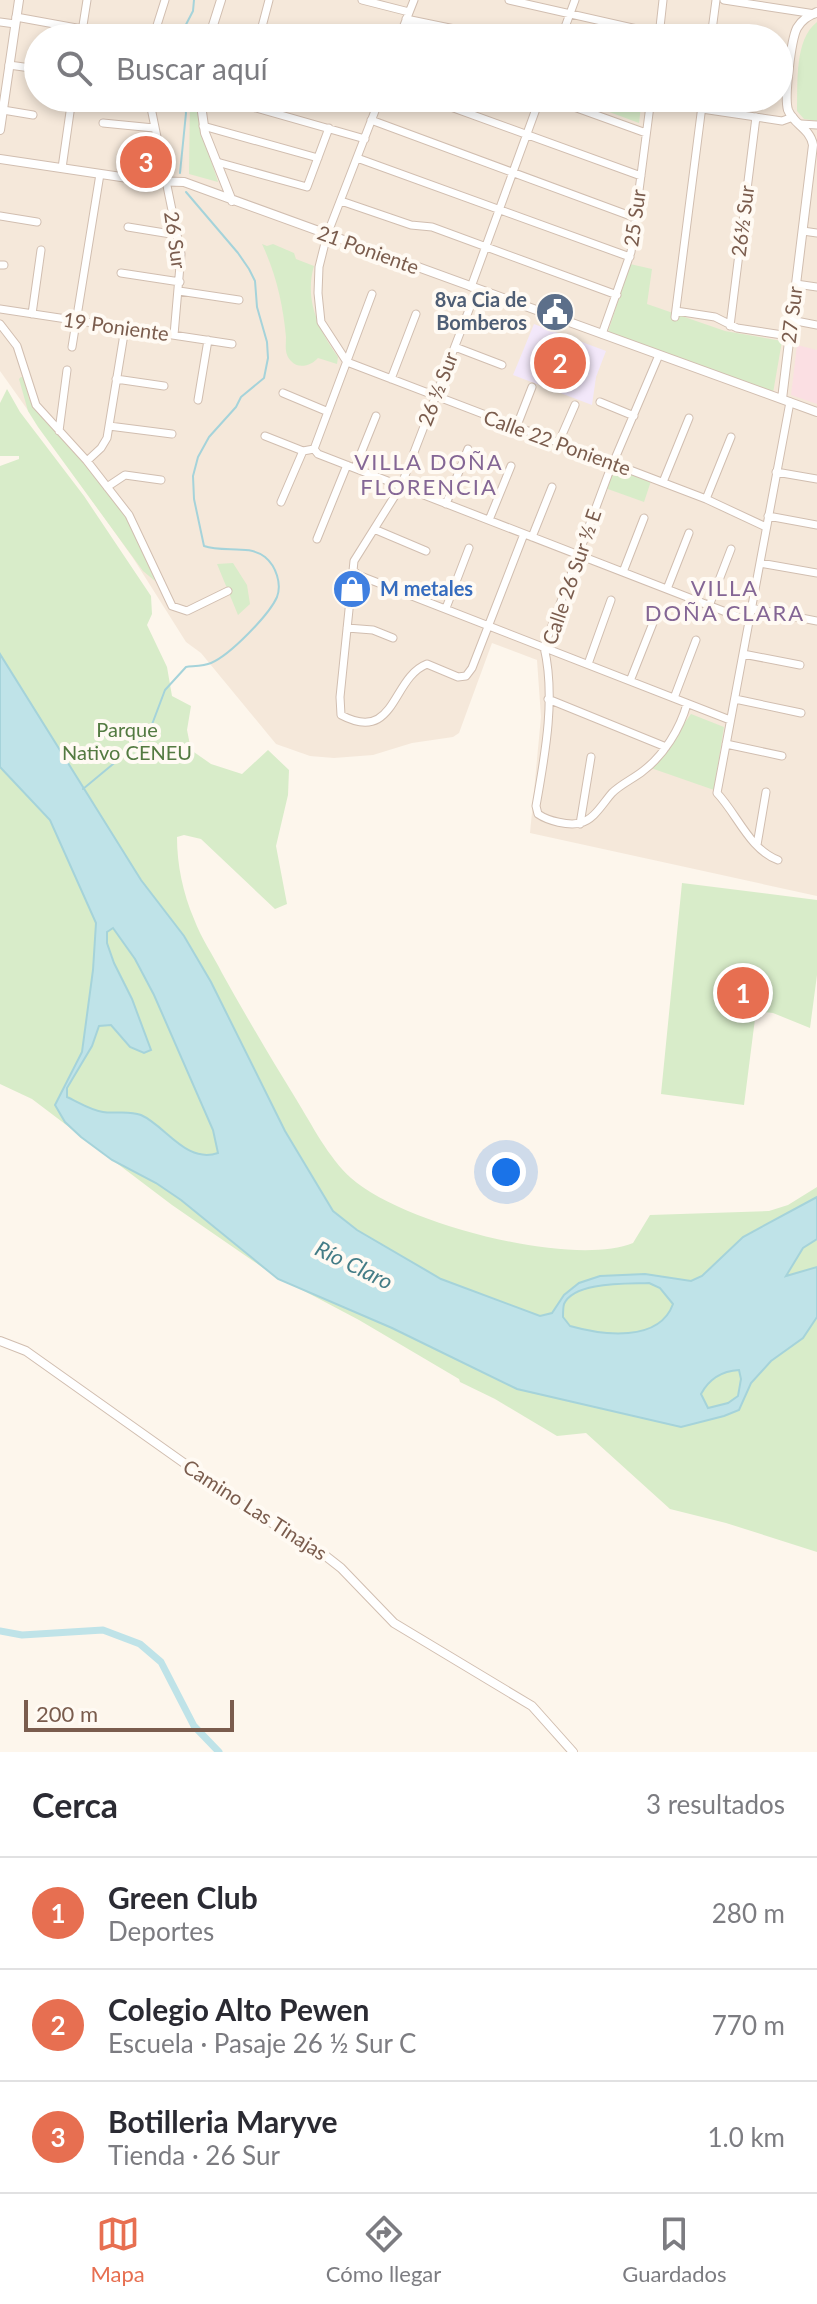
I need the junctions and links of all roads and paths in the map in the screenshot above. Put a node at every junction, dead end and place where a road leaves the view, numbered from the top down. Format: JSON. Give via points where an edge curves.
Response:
{"nodes":[{"id":1,"x":19,"y":0,"type":"edge"},
{"id":2,"x":87,"y":0,"type":"edge"},
{"id":3,"x":165,"y":0,"type":"edge"},
{"id":4,"x":221,"y":0,"type":"edge"},
{"id":5,"x":269,"y":0,"type":"edge"},
{"id":6,"x":362,"y":0,"type":"edge"},
{"id":7,"x":414,"y":0,"type":"edge"},
{"id":8,"x":509,"y":0,"type":"edge"},
{"id":9,"x":575,"y":0,"type":"edge"},
{"id":10,"x":663,"y":0,"type":"edge"},
{"id":11,"x":716,"y":0,"type":"edge"},
{"id":12,"x":724,"y":0,"type":"edge"},
{"id":13,"x":770,"y":4,"type":"edge"},
{"id":14,"x":571,"y":12,"type":"junction"},
{"id":15,"x":816,"y":13,"type":"edge"},
{"id":16,"x":407,"y":16,"type":"junction"},
{"id":17,"x":16,"y":20,"type":"junction"},
{"id":18,"x":0,"y":22,"type":"edge"},
{"id":19,"x":45,"y":24,"type":"edge"},
{"id":20,"x":83,"y":24,"type":"edge"},
{"id":21,"x":157,"y":24,"type":"edge"},
{"id":22,"x":213,"y":24,"type":"edge"},
{"id":23,"x":263,"y":24,"type":"edge"},
{"id":24,"x":404,"y":24,"type":"edge"},
{"id":25,"x":440,"y":24,"type":"edge"},
{"id":26,"x":566,"y":24,"type":"edge"},
{"id":27,"x":615,"y":24,"type":"edge"},
{"id":28,"x":660,"y":24,"type":"edge"},
{"id":29,"x":713,"y":24,"type":"edge"},
{"id":30,"x":793,"y":48,"type":"edge"},
{"id":31,"x":9,"y":65,"type":"junction"},
{"id":32,"x":24,"y":67,"type":"edge"},
{"id":33,"x":3,"y":81,"type":"edge"},
{"id":34,"x":3,"y":110,"type":"junction"},
{"id":35,"x":70,"y":112,"type":"edge"},
{"id":36,"x":151,"y":112,"type":"edge"},
{"id":37,"x":202,"y":112,"type":"edge"},
{"id":38,"x":271,"y":112,"type":"edge"},
{"id":39,"x":374,"y":112,"type":"edge"},
{"id":40,"x":465,"y":112,"type":"edge"},
{"id":41,"x":535,"y":112,"type":"edge"},
{"id":42,"x":588,"y":112,"type":"edge"},
{"id":43,"x":649,"y":112,"type":"edge"},
{"id":44,"x":702,"y":112,"type":"edge"},
{"id":45,"x":722,"y":112,"type":"edge"},
{"id":46,"x":791,"y":112,"type":"edge"},
{"id":47,"x":33,"y":115,"type":"dead end"},
{"id":48,"x":756,"y":117,"type":"junction"},
{"id":49,"x":793,"y":117,"type":"junction"},
{"id":50,"x":371,"y":120,"type":"junction"},
{"id":51,"x":103,"y":123,"type":"dead end"},
{"id":52,"x":801,"y":124,"type":"junction"},
{"id":53,"x":817,"y":125,"type":"edge"},
{"id":54,"x":203,"y":126,"type":"junction"},
{"id":55,"x":154,"y":128,"type":"junction"},
{"id":56,"x":329,"y":128,"type":"junction"},
{"id":57,"x":0,"y":129,"type":"edge"},
{"id":58,"x":646,"y":133,"type":"junction"},
{"id":59,"x":526,"y":134,"type":"junction"},
{"id":60,"x":365,"y":139,"type":"junction"},
{"id":61,"x":318,"y":158,"type":"junction"},
{"id":62,"x":357,"y":158,"type":"junction"},
{"id":63,"x":0,"y":159,"type":"edge"},
{"id":64,"x":217,"y":162,"type":"junction"},
{"id":65,"x":62,"y":168,"type":"junction"},
{"id":66,"x":512,"y":172,"type":"junction"},
{"id":67,"x":100,"y":174,"type":"junction"},
{"id":68,"x":641,"y":176,"type":"junction"},
{"id":69,"x":813,"y":178,"type":"edge"},
{"id":70,"x":165,"y":182,"type":"junction"},
{"id":71,"x":232,"y":201,"type":"junction"},
{"id":72,"x":341,"y":201,"type":"junction"},
{"id":73,"x":499,"y":209,"type":"junction"},
{"id":74,"x":0,"y":216,"type":"edge"},
{"id":75,"x":636,"y":218,"type":"junction"},
{"id":76,"x":37,"y":222,"type":"dead end"},
{"id":77,"x":128,"y":227,"type":"dead end"},
{"id":78,"x":803,"y":231,"type":"junction"},
{"id":79,"x":817,"y":233,"type":"edge"},
{"id":80,"x":177,"y":235,"type":"junction"},
{"id":81,"x":327,"y":235,"type":"junction"},
{"id":82,"x":485,"y":247,"type":"junction"},
{"id":83,"x":41,"y":250,"type":"dead end"},
{"id":84,"x":630,"y":257,"type":"junction"},
{"id":85,"x":121,"y":273,"type":"dead end"},
{"id":86,"x":180,"y":282,"type":"junction"},
{"id":87,"x":796,"y":284,"type":"junction"},
{"id":88,"x":817,"y":287,"type":"edge"},
{"id":89,"x":474,"y":288,"type":"junction"},
{"id":90,"x":179,"y":291,"type":"junction"},
{"id":91,"x":372,"y":294,"type":"dead end"},
{"id":92,"x":617,"y":295,"type":"junction"},
{"id":93,"x":239,"y":300,"type":"dead end"},
{"id":94,"x":0,"y":309,"type":"edge"},
{"id":95,"x":32,"y":314,"type":"junction"},
{"id":96,"x":416,"y":314,"type":"dead end"},
{"id":97,"x":791,"y":320,"type":"junction"},
{"id":98,"x":77,"y":321,"type":"junction"},
{"id":99,"x":0,"y":324,"type":"edge"},
{"id":100,"x":817,"y":325,"type":"edge"},
{"id":101,"x":730,"y":326,"type":"junction"},
{"id":102,"x":125,"y":328,"type":"junction"},
{"id":103,"x":602,"y":334,"type":"junction"},
{"id":104,"x":174,"y":335,"type":"junction"},
{"id":105,"x":789,"y":336,"type":"junction"},
{"id":106,"x":208,"y":340,"type":"junction"},
{"id":107,"x":232,"y":344,"type":"dead end"},
{"id":108,"x":72,"y":347,"type":"dead end"},
{"id":109,"x":455,"y":347,"type":"junction"},
{"id":110,"x":659,"y":355,"type":"junction"},
{"id":111,"x":347,"y":362,"type":"junction"},
{"id":112,"x":502,"y":365,"type":"dead end"},
{"id":113,"x":67,"y":370,"type":"dead end"},
{"id":114,"x":116,"y":379,"type":"junction"},
{"id":115,"x":391,"y":379,"type":"junction"},
{"id":116,"x":164,"y":386,"type":"dead end"},
{"id":117,"x":532,"y":387,"type":"dead end"},
{"id":118,"x":283,"y":393,"type":"dead end"},
{"id":119,"x":436,"y":397,"type":"junction"},
{"id":120,"x":198,"y":400,"type":"dead end"},
{"id":121,"x":786,"y":400,"type":"junction"},
{"id":122,"x":600,"y":402,"type":"dead end"},
{"id":123,"x":575,"y":405,"type":"dead end"},
{"id":124,"x":326,"y":411,"type":"junction"},
{"id":125,"x":817,"y":412,"type":"edge"},
{"id":126,"x":376,"y":416,"type":"dead end"},
{"id":127,"x":634,"y":416,"type":"junction"},
{"id":128,"x":689,"y":418,"type":"dead end"},
{"id":129,"x":109,"y":426,"type":"junction"},
{"id":130,"x":516,"y":428,"type":"junction"},
{"id":131,"x":59,"y":431,"type":"junction"},
{"id":132,"x":172,"y":434,"type":"dead end"},
{"id":133,"x":265,"y":436,"type":"dead end"},
{"id":134,"x":731,"y":437,"type":"dead end"},
{"id":135,"x":558,"y":444,"type":"junction"},
{"id":136,"x":314,"y":449,"type":"junction"},
{"id":137,"x":468,"y":449,"type":"dead end"},
{"id":138,"x":303,"y":451,"type":"junction"},
{"id":139,"x":87,"y":461,"type":"junction"},
{"id":140,"x":613,"y":464,"type":"junction"},
{"id":141,"x":511,"y":466,"type":"dead end"},
{"id":142,"x":351,"y":467,"type":"junction"},
{"id":143,"x":776,"y":472,"type":"junction"},
{"id":144,"x":817,"y":479,"type":"edge"},
{"id":145,"x":161,"y":480,"type":"dead end"},
{"id":146,"x":663,"y":482,"type":"junction"},
{"id":147,"x":401,"y":486,"type":"junction"},
{"id":148,"x":107,"y":487,"type":"junction"},
{"id":149,"x":552,"y":487,"type":"dead end"},
{"id":150,"x":706,"y":499,"type":"junction"},
{"id":151,"x":281,"y":502,"type":"dead end"},
{"id":152,"x":446,"y":504,"type":"junction"},
{"id":153,"x":768,"y":516,"type":"junction"},
{"id":154,"x":644,"y":518,"type":"dead end"},
{"id":155,"x":489,"y":520,"type":"junction"},
{"id":156,"x":817,"y":525,"type":"edge"},
{"id":157,"x":766,"y":527,"type":"junction"},
{"id":158,"x":374,"y":529,"type":"junction"},
{"id":159,"x":689,"y":533,"type":"dead end"},
{"id":160,"x":528,"y":536,"type":"junction"},
{"id":161,"x":317,"y":539,"type":"dead end"},
{"id":162,"x":469,"y":548,"type":"dead end"},
{"id":163,"x":731,"y":549,"type":"dead end"},
{"id":164,"x":426,"y":551,"type":"dead end"},
{"id":165,"x":578,"y":555,"type":"junction"},
{"id":166,"x":760,"y":563,"type":"junction"},
{"id":167,"x":354,"y":571,"type":"junction"},
{"id":168,"x":623,"y":572,"type":"junction"},
{"id":169,"x":817,"y":573,"type":"edge"},
{"id":170,"x":667,"y":589,"type":"junction"},
{"id":171,"x":228,"y":591,"type":"dead end"},
{"id":172,"x":611,"y":600,"type":"dead end"},
{"id":173,"x":709,"y":606,"type":"junction"},
{"id":174,"x":446,"y":608,"type":"junction"},
{"id":175,"x":751,"y":608,"type":"junction"},
{"id":176,"x":749,"y":621,"type":"junction"},
{"id":177,"x":817,"y":621,"type":"edge"},
{"id":178,"x":653,"y":623,"type":"dead end"},
{"id":179,"x":487,"y":625,"type":"junction"},
{"id":180,"x":347,"y":628,"type":"junction"},
{"id":181,"x":393,"y":638,"type":"dead end"},
{"id":182,"x":696,"y":640,"type":"dead end"},
{"id":183,"x":544,"y":647,"type":"junction"},
{"id":184,"x":743,"y":654,"type":"junction"},
{"id":185,"x":588,"y":664,"type":"junction"},
{"id":186,"x":800,"y":665,"type":"dead end"},
{"id":187,"x":630,"y":681,"type":"junction"},
{"id":188,"x":674,"y":698,"type":"junction"},
{"id":189,"x":548,"y":699,"type":"junction"},
{"id":190,"x":735,"y":699,"type":"junction"},
{"id":191,"x":687,"y":704,"type":"junction"},
{"id":192,"x":801,"y":713,"type":"dead end"},
{"id":193,"x":730,"y":720,"type":"junction"},
{"id":194,"x":726,"y":744,"type":"junction"},
{"id":195,"x":666,"y":747,"type":"junction"},
{"id":196,"x":782,"y":756,"type":"dead end"},
{"id":197,"x":591,"y":757,"type":"dead end"},
{"id":198,"x":766,"y":792,"type":"dead end"},
{"id":199,"x":582,"y":823,"type":"junction"},
{"id":200,"x":757,"y":845,"type":"junction"},
{"id":201,"x":778,"y":860,"type":"dead end"},
{"id":202,"x":0,"y":1341,"type":"edge"},
{"id":203,"x":573,"y":1752,"type":"edge"}],
"edges":[{"from":1,"to":17,"type":"street"},
{"from":2,"to":20,"type":"street"},
{"from":3,"to":21,"type":"street"},
{"from":4,"to":22,"type":"street"},
{"from":5,"to":23,"type":"street"},
{"from":6,"to":16,"type":"street"},
{"from":7,"to":16,"type":"street"},
{"from":8,"to":14,"type":"street"},
{"from":9,"to":14,"type":"street"},
{"from":10,"to":28,"type":"street"},
{"from":11,"to":29,"type":"street"},
{"from":12,"to":13,"type":"street"},
{"from":13,"to":15,"type":"street"},
{"from":14,"to":26,"type":"street"},
{"from":14,"to":27,"type":"street"},
{"from":15,"to":30,"type":"street","via":[[796,29]]},
{"from":16,"to":24,"type":"street"},
{"from":16,"to":25,"type":"street"},
{"from":17,"to":18,"type":"street"},
{"from":17,"to":19,"type":"street"},
{"from":17,"to":31,"type":"street"},
{"from":31,"to":32,"type":"street"},
{"from":31,"to":33,"type":"street"},
{"from":33,"to":34,"type":"street"},
{"from":34,"to":47,"type":"street"},
{"from":34,"to":57,"type":"street"},
{"from":35,"to":65,"type":"street"},
{"from":36,"to":55,"type":"street","name":"26 Sur"},
{"from":37,"to":54,"type":"street"},
{"from":38,"to":56,"type":"street"},
{"from":39,"to":50,"type":"street"},
{"from":40,"to":59,"type":"street"},
{"from":41,"to":59,"type":"street","name":"26 ½ Sur"},
{"from":42,"to":58,"type":"street"},
{"from":43,"to":58,"type":"street","name":"25 Sur"},
{"from":44,"to":101,"type":"street","via":[[675,314],[715,317]]},
{"from":45,"to":48,"type":"street"},
{"from":46,"to":49,"type":"street"},
{"from":48,"to":49,"type":"street"},
{"from":48,"to":101,"type":"street","name":"26½ Sur"},
{"from":49,"to":52,"type":"street"},
{"from":50,"to":60,"type":"street"},
{"from":50,"to":66,"type":"street"},
{"from":51,"to":55,"type":"street"},
{"from":52,"to":53,"type":"street"},
{"from":52,"to":69,"type":"street","name":"27 Sur","via":[[813,141]]},
{"from":54,"to":61,"type":"street"},
{"from":54,"to":64,"type":"street"},
{"from":55,"to":70,"type":"street","name":"26 Sur"},
{"from":56,"to":60,"type":"street"},
{"from":56,"to":61,"type":"street"},
{"from":58,"to":68,"type":"street","name":"25 Sur"},
{"from":59,"to":66,"type":"street","name":"26 ½ Sur"},
{"from":59,"to":68,"type":"street"},
{"from":60,"to":62,"type":"street"},
{"from":61,"to":64,"type":"street","via":[[307,187]]},
{"from":62,"to":72,"type":"street"},
{"from":62,"to":73,"type":"street"},
{"from":63,"to":65,"type":"street","name":"21 Poniente"},
{"from":64,"to":71,"type":"street"},
{"from":65,"to":67,"type":"street","name":"21 Poniente"},
{"from":66,"to":73,"type":"street","name":"26 ½ Sur"},
{"from":66,"to":75,"type":"street"},
{"from":67,"to":70,"type":"street","name":"21 Poniente"},
{"from":67,"to":98,"type":"street"},
{"from":68,"to":75,"type":"street","name":"25 Sur"},
{"from":69,"to":78,"type":"street","name":"27 Sur"},
{"from":70,"to":71,"type":"street","name":"21 Poniente","via":[[184,182]]},
{"from":70,"to":80,"type":"street","name":"26 Sur"},
{"from":71,"to":81,"type":"street","name":"21 Poniente"},
{"from":72,"to":81,"type":"street"},
{"from":72,"to":82,"type":"street"},
{"from":73,"to":82,"type":"street","name":"26 ½ Sur"},
{"from":73,"to":84,"type":"street"},
{"from":74,"to":76,"type":"street"},
{"from":75,"to":84,"type":"street","name":"25 Sur"},
{"from":77,"to":80,"type":"street"},
{"from":78,"to":79,"type":"street"},
{"from":78,"to":87,"type":"street","name":"27 Sur"},
{"from":80,"to":86,"type":"street","name":"26 Sur"},
{"from":81,"to":89,"type":"street","name":"21 Poniente"},
{"from":81,"to":111,"type":"street","via":[[319,267],[319,313]]},
{"from":82,"to":89,"type":"street","name":"26 ½ Sur"},
{"from":82,"to":92,"type":"street"},
{"from":83,"to":95,"type":"street"},
{"from":84,"to":92,"type":"street","name":"25 Sur"},
{"from":85,"to":86,"type":"street"},
{"from":86,"to":90,"type":"street","name":"26 Sur"},
{"from":87,"to":88,"type":"street"},
{"from":87,"to":97,"type":"street","name":"27 Sur"},
{"from":89,"to":103,"type":"street","name":"21 Poniente"},
{"from":89,"to":109,"type":"street","name":"26 ½ Sur"},
{"from":90,"to":93,"type":"street"},
{"from":90,"to":104,"type":"street","name":"26 Sur"},
{"from":91,"to":111,"type":"street"},
{"from":92,"to":103,"type":"street","name":"25 Sur"},
{"from":94,"to":95,"type":"street","name":"19 Poniente"},
{"from":95,"to":98,"type":"street","name":"19 Poniente"},
{"from":96,"to":115,"type":"street"},
{"from":97,"to":100,"type":"street"},
{"from":97,"to":105,"type":"street","name":"27 Sur"},
{"from":98,"to":102,"type":"street","name":"19 Poniente"},
{"from":98,"to":108,"type":"street"},
{"from":99,"to":131,"type":"street","via":[[17,346],[36,405]]},
{"from":101,"to":105,"type":"street"},
{"from":102,"to":104,"type":"street","name":"19 Poniente"},
{"from":102,"to":114,"type":"street"},
{"from":103,"to":110,"type":"street","name":"21 Poniente"},
{"from":104,"to":106,"type":"street","name":"19 Poniente"},
{"from":105,"to":121,"type":"street","name":"27 Sur"},
{"from":106,"to":107,"type":"street","name":"19 Poniente"},
{"from":106,"to":120,"type":"street"},
{"from":109,"to":112,"type":"street"},
{"from":109,"to":119,"type":"street","name":"26 ½ Sur"},
{"from":110,"to":121,"type":"street","name":"21 Poniente"},
{"from":110,"to":127,"type":"street","name":"Calle 26 Sur ½ E"},
{"from":111,"to":115,"type":"street","name":"Calle 22 Poniente"},
{"from":111,"to":124,"type":"street"},
{"from":113,"to":131,"type":"street"},
{"from":114,"to":116,"type":"street"},
{"from":114,"to":129,"type":"street"},
{"from":115,"to":119,"type":"street","name":"Calle 22 Poniente"},
{"from":117,"to":130,"type":"street"},
{"from":118,"to":124,"type":"street"},
{"from":119,"to":130,"type":"street","name":"Calle 22 Poniente"},
{"from":119,"to":147,"type":"street","name":"26 ½ Sur"},
{"from":121,"to":125,"type":"street","name":"21 Poniente"},
{"from":121,"to":143,"type":"street","name":"27 Sur"},
{"from":122,"to":127,"type":"street"},
{"from":123,"to":135,"type":"street"},
{"from":124,"to":136,"type":"street"},
{"from":126,"to":142,"type":"street"},
{"from":127,"to":140,"type":"street","name":"Calle 26 Sur ½ E"},
{"from":128,"to":146,"type":"street"},
{"from":129,"to":132,"type":"street"},
{"from":129,"to":139,"type":"street","via":[[105,444]]},
{"from":130,"to":135,"type":"street","name":"Calle 22 Poniente"},
{"from":131,"to":139,"type":"street"},
{"from":133,"to":138,"type":"street"},
{"from":134,"to":150,"type":"street"},
{"from":135,"to":140,"type":"street","name":"Calle 22 Poniente"},
{"from":136,"to":138,"type":"street"},
{"from":136,"to":142,"type":"street"},
{"from":137,"to":152,"type":"street"},
{"from":138,"to":151,"type":"street"},
{"from":139,"to":148,"type":"street"},
{"from":140,"to":146,"type":"street","name":"Calle 22 Poniente"},
{"from":140,"to":165,"type":"street","name":"Calle 26 Sur ½ E"},
{"from":141,"to":155,"type":"street"},
{"from":142,"to":147,"type":"street"},
{"from":142,"to":161,"type":"street"},
{"from":143,"to":144,"type":"street"},
{"from":143,"to":153,"type":"street","name":"27 Sur"},
{"from":145,"to":148,"type":"street","via":[[125,475]]},
{"from":146,"to":150,"type":"street","name":"Calle 22 Poniente"},
{"from":147,"to":152,"type":"street"},
{"from":147,"to":158,"type":"street","name":"26 ½ Sur"},
{"from":148,"to":171,"type":"street","via":[[132,520],[172,606],[187,611]]},
{"from":149,"to":160,"type":"street"},
{"from":150,"to":157,"type":"street","name":"Calle 22 Poniente"},
{"from":152,"to":155,"type":"street"},
{"from":153,"to":156,"type":"street"},
{"from":153,"to":157,"type":"street","name":"27 Sur"},
{"from":154,"to":168,"type":"street"},
{"from":155,"to":160,"type":"street"},
{"from":157,"to":166,"type":"street","name":"27 Sur"},
{"from":158,"to":164,"type":"street"},
{"from":158,"to":167,"type":"street","name":"26 ½ Sur","via":[[354,561]]},
{"from":159,"to":170,"type":"street"},
{"from":160,"to":165,"type":"street"},
{"from":160,"to":179,"type":"street"},
{"from":162,"to":174,"type":"street"},
{"from":163,"to":173,"type":"street"},
{"from":165,"to":168,"type":"street"},
{"from":165,"to":183,"type":"street","name":"Calle 26 Sur ½ E"},
{"from":166,"to":169,"type":"street"},
{"from":166,"to":175,"type":"street","name":"27 Sur"},
{"from":167,"to":174,"type":"street"},
{"from":167,"to":180,"type":"street","name":"26 ½ Sur"},
{"from":168,"to":170,"type":"street"},
{"from":170,"to":173,"type":"street"},
{"from":172,"to":185,"type":"street"},
{"from":173,"to":176,"type":"street"},
{"from":174,"to":179,"type":"street"},
{"from":175,"to":176,"type":"street","name":"27 Sur"},
{"from":175,"to":177,"type":"street"},
{"from":176,"to":184,"type":"street","name":"27 Sur"},
{"from":178,"to":187,"type":"street"},
{"from":179,"to":180,"type":"street","name":"26 ½ Sur","via":[[466,676],[427,664],[380,719],[369,722],[341,715]]},
{"from":179,"to":183,"type":"street"},
{"from":180,"to":181,"type":"street"},
{"from":182,"to":188,"type":"street"},
{"from":183,"to":185,"type":"street"},
{"from":183,"to":189,"type":"street","name":"Calle 26 Sur ½ E"},
{"from":184,"to":186,"type":"street"},
{"from":184,"to":190,"type":"street","name":"27 Sur"},
{"from":185,"to":187,"type":"street"},
{"from":187,"to":188,"type":"street"},
{"from":188,"to":191,"type":"street"},
{"from":189,"to":195,"type":"street"},
{"from":189,"to":199,"type":"street","name":"Calle 26 Sur ½ E","via":[[536,810],[545,818]]},
{"from":190,"to":192,"type":"street"},
{"from":190,"to":193,"type":"street","name":"27 Sur"},
{"from":191,"to":193,"type":"street"},
{"from":191,"to":195,"type":"street"},
{"from":193,"to":194,"type":"street","name":"27 Sur"},
{"from":194,"to":196,"type":"street"},
{"from":194,"to":200,"type":"street","name":"27 Sur","via":[[717,793]]},
{"from":195,"to":199,"type":"street"},
{"from":197,"to":199,"type":"street"},
{"from":198,"to":200,"type":"street"},
{"from":200,"to":201,"type":"street"},
{"from":202,"to":203,"type":"street","name":"Camino Las Tinajas","via":[[26,1351],[253,1512],[318,1550],[394,1623],[532,1706]]}]}
